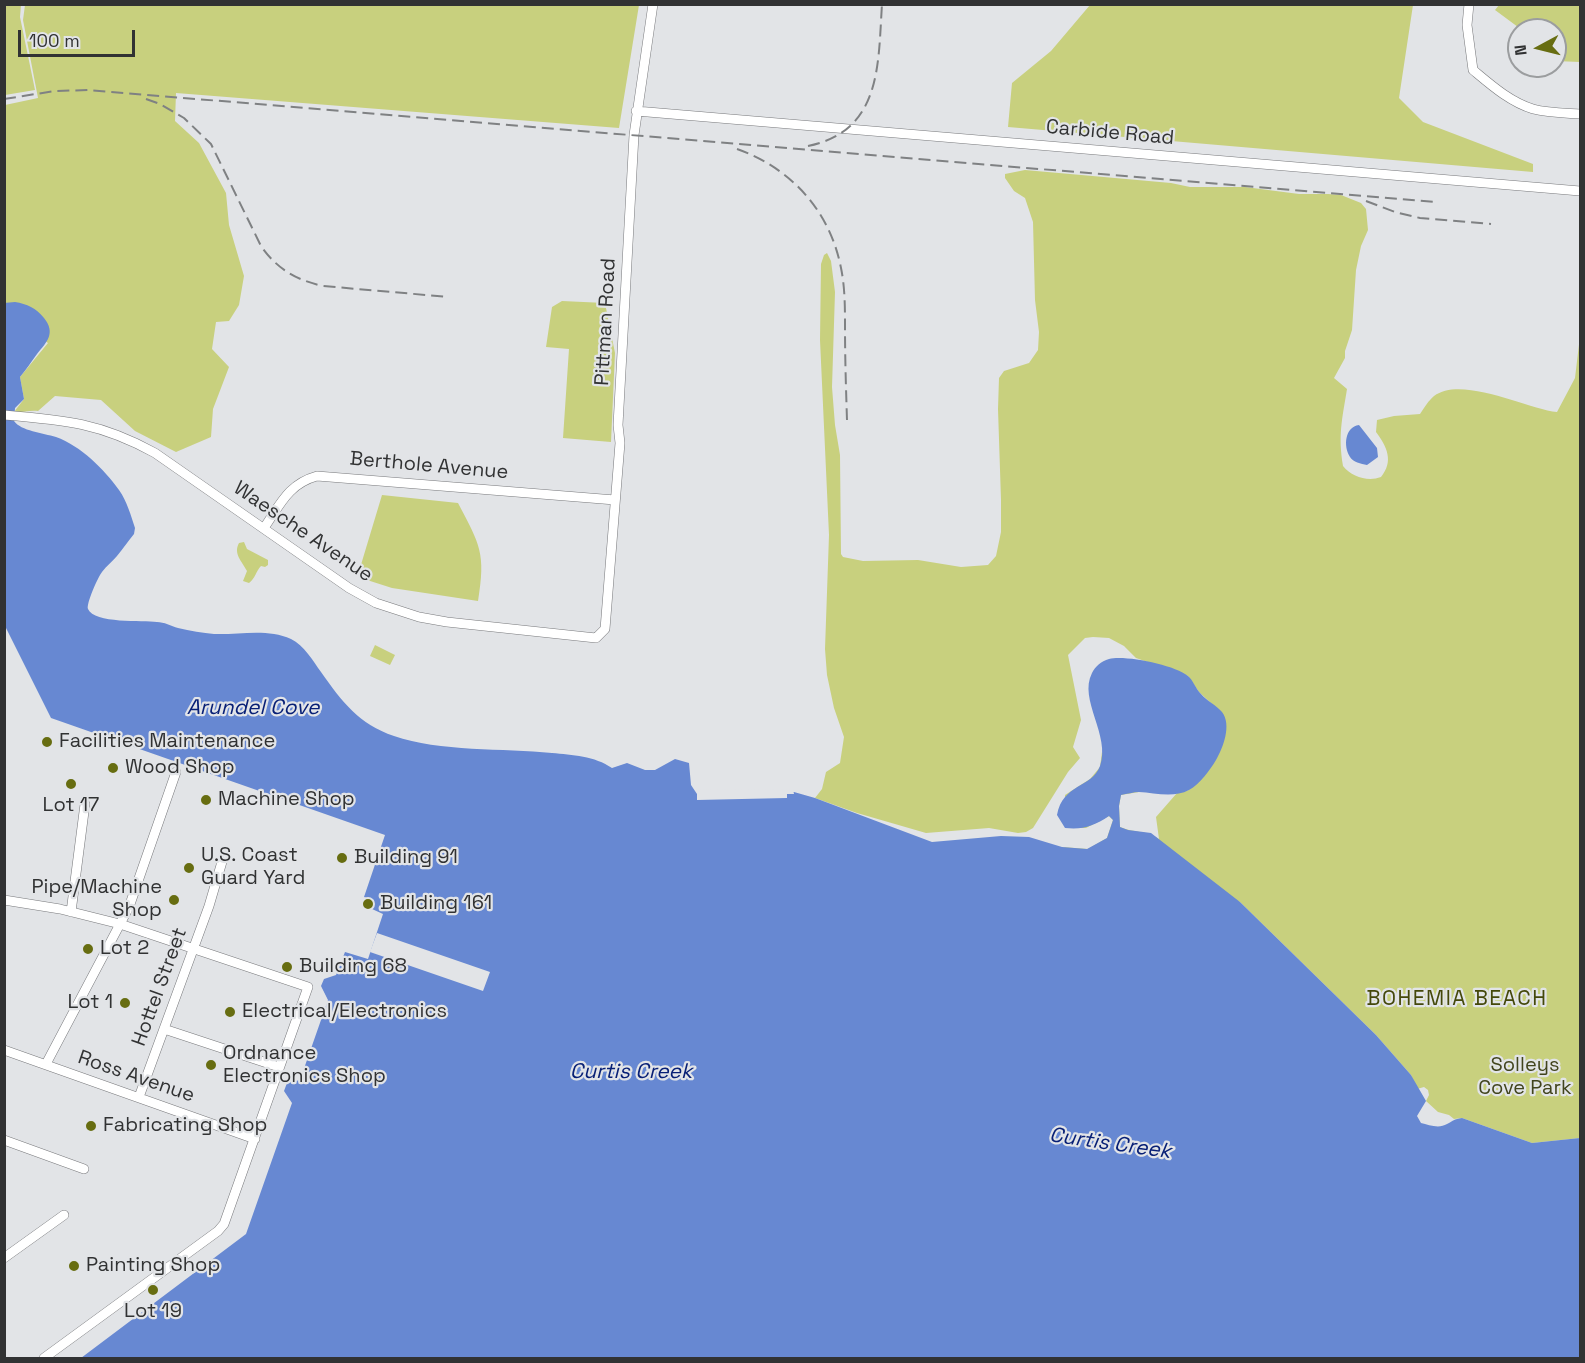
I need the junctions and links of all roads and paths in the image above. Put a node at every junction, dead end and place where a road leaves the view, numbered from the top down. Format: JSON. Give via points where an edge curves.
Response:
{"nodes":[{"id":1,"x":653,"y":4,"type":"edge"},
{"id":2,"x":1469,"y":4,"type":"edge"},
{"id":3,"x":636,"y":111,"type":"junction"},
{"id":4,"x":1581,"y":114,"type":"edge"},
{"id":5,"x":1581,"y":191,"type":"edge"},
{"id":6,"x":4,"y":415,"type":"edge"},
{"id":7,"x":615,"y":500,"type":"junction"},
{"id":8,"x":264,"y":528,"type":"junction"},
{"id":9,"x":596,"y":638,"type":"joint"},
{"id":10,"x":176,"y":772,"type":"dead end"},
{"id":11,"x":85,"y":804,"type":"dead end"},
{"id":12,"x":224,"y":855,"type":"dead end"},
{"id":13,"x":4,"y":900,"type":"edge"},
{"id":14,"x":71,"y":912,"type":"junction"},
{"id":15,"x":120,"y":924,"type":"junction"},
{"id":16,"x":194,"y":948,"type":"junction"},
{"id":17,"x":164,"y":1029,"type":"junction"},
{"id":18,"x":4,"y":1050,"type":"edge"},
{"id":19,"x":46,"y":1064,"type":"junction"},
{"id":20,"x":279,"y":1067,"type":"junction"},
{"id":21,"x":139,"y":1097,"type":"junction"},
{"id":22,"x":255,"y":1139,"type":"junction"},
{"id":23,"x":4,"y":1140,"type":"edge"},
{"id":24,"x":84,"y":1169,"type":"dead end"},
{"id":25,"x":64,"y":1215,"type":"dead end"},
{"id":26,"x":4,"y":1258,"type":"edge"},
{"id":27,"x":44,"y":1359,"type":"edge"}],
"edges":[{"from":1,"to":3,"type":"street","name":"Pittman Road"},
{"from":2,"to":4,"type":"street","via":[[1467,25],[1473,70],[1518,103],[1540,110]]},
{"from":3,"to":5,"type":"street","name":"Carbide Road"},
{"from":3,"to":7,"type":"street","name":"Pittman Road"},
{"from":6,"to":8,"type":"street","name":"Waesche Avenue","via":[[75,422],[114,432],[156,453]]},
{"from":7,"to":8,"type":"street","name":"Berthole Avenue","via":[[317,476],[290,490]]},
{"from":7,"to":9,"type":"street","name":"Pittman Road","via":[[605,629]]},
{"from":8,"to":9,"type":"street","name":"Waesche Avenue","via":[[349,588],[397,611],[447,622]]},
{"from":10,"to":15,"type":"street"},
{"from":11,"to":14,"type":"street"},
{"from":12,"to":16,"type":"street","name":"Hottel Street"},
{"from":13,"to":14,"type":"street"},
{"from":14,"to":15,"type":"street"},
{"from":15,"to":16,"type":"street"},
{"from":15,"to":19,"type":"street"},
{"from":16,"to":17,"type":"street","name":"Hottel Street"},
{"from":16,"to":20,"type":"street","via":[[308,987]]},
{"from":17,"to":20,"type":"street"},
{"from":17,"to":21,"type":"street","name":"Hottel Street"},
{"from":18,"to":19,"type":"street","name":"Ross Avenue"},
{"from":19,"to":21,"type":"street","name":"Ross Avenue"},
{"from":20,"to":22,"type":"street"},
{"from":21,"to":22,"type":"street","name":"Ross Avenue"},
{"from":22,"to":27,"type":"street","via":[[218,1231]]},
{"from":23,"to":24,"type":"street"},
{"from":25,"to":26,"type":"street"}]}
